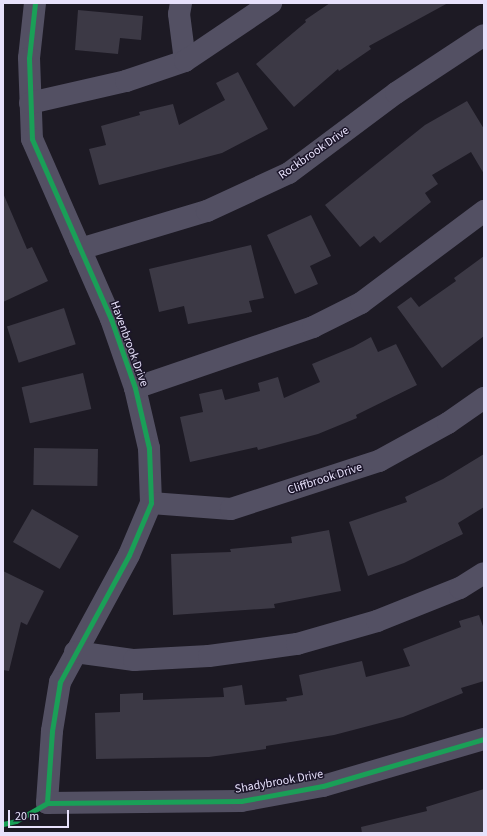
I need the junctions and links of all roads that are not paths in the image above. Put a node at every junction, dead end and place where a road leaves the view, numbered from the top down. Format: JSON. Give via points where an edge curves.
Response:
{"nodes":[{"id":1,"x":35,"y":3,"type":"edge"},
{"id":2,"x":181,"y":3,"type":"edge"},
{"id":3,"x":271,"y":3,"type":"edge"},
{"id":4,"x":484,"y":36,"type":"edge"},
{"id":5,"x":185,"y":61,"type":"junction"},
{"id":6,"x":30,"y":103,"type":"junction"},
{"id":7,"x":484,"y":211,"type":"edge"},
{"id":8,"x":80,"y":249,"type":"junction"},
{"id":9,"x":135,"y":388,"type":"junction"},
{"id":10,"x":484,"y":398,"type":"edge"},
{"id":11,"x":151,"y":503,"type":"junction"},
{"id":12,"x":484,"y":573,"type":"edge"},
{"id":13,"x":75,"y":652,"type":"junction"},
{"id":14,"x":484,"y":739,"type":"edge"},
{"id":15,"x":47,"y":803,"type":"joint"}],
"edges":[{"from":1,"to":6,"type":"street","name":"Havenbrook Drive","via":[[29,58]]},
{"from":2,"to":5,"type":"street","via":[[179,14]]},
{"from":3,"to":5,"type":"street"},
{"from":4,"to":8,"type":"street","name":"Rockbrook Drive","via":[[396,93],[289,173],[207,212]]},
{"from":5,"to":6,"type":"street","via":[[126,81]]},
{"from":6,"to":8,"type":"street","name":"Havenbrook Drive","via":[[32,139]]},
{"from":7,"to":9,"type":"street","via":[[361,303],[313,327]]},
{"from":8,"to":9,"type":"street","name":"Havenbrook Drive","via":[[111,319]]},
{"from":9,"to":11,"type":"street","name":"Havenbrook Drive","via":[[149,448]]},
{"from":10,"to":11,"type":"street","name":"Cliffbrook Drive","via":[[448,423],[379,462],[231,509]]},
{"from":11,"to":13,"type":"street","name":"Havenbrook Drive","via":[[129,555]]},
{"from":12,"to":13,"type":"street","via":[[460,588],[377,621],[297,644],[209,656],[134,660]]},
{"from":13,"to":15,"type":"street","name":"Havenbrook Drive","via":[[60,682],[52,731]]},
{"from":14,"to":15,"type":"street","name":"Shadybrook Drive","via":[[323,786],[241,801]]}]}
